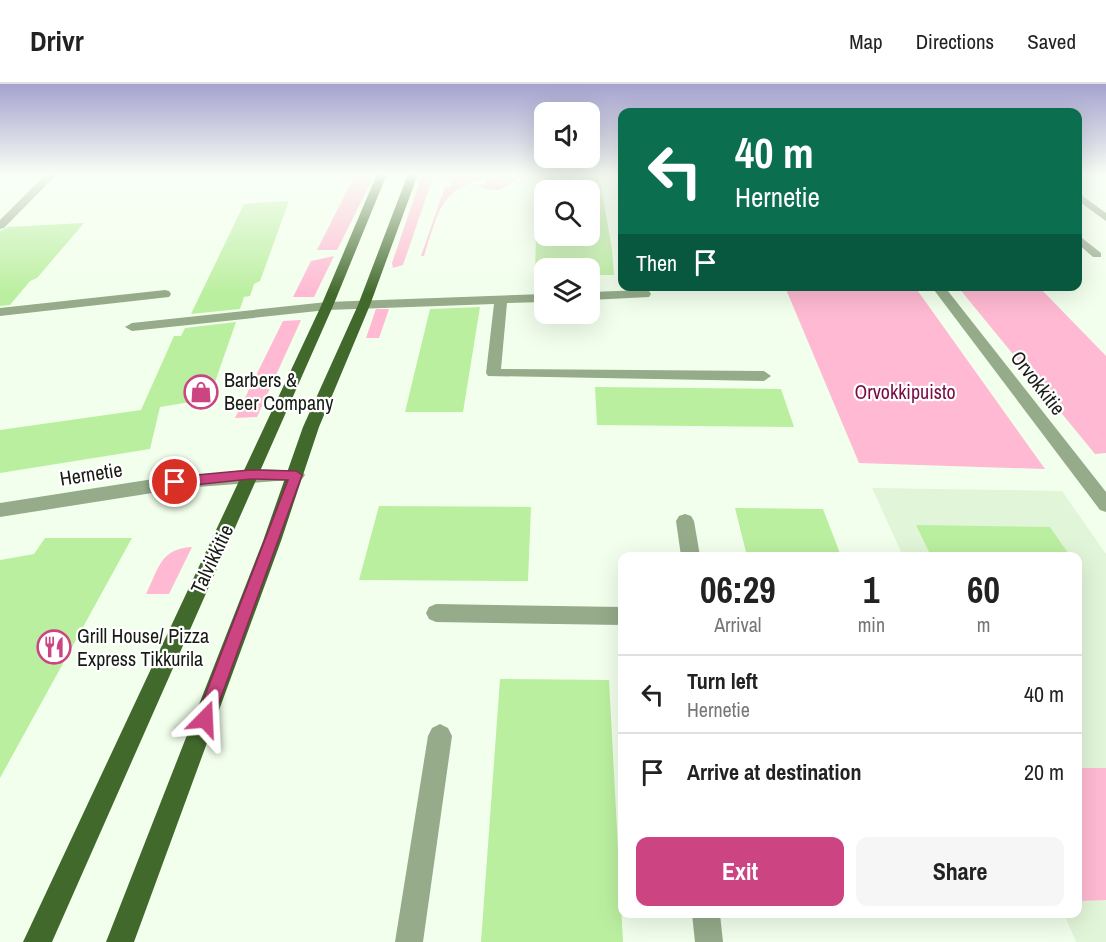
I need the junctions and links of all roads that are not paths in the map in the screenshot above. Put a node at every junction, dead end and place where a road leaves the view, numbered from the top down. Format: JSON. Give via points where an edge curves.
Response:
{"nodes":[{"id":1,"x":12,"y":214,"type":"edge"},
{"id":2,"x":365,"y":214,"type":"edge"},
{"id":3,"x":397,"y":214,"type":"edge"},
{"id":4,"x":0,"y":226,"type":"edge"},
{"id":5,"x":1082,"y":242,"type":"edge"},
{"id":6,"x":1097,"y":255,"type":"dead end"},
{"id":7,"x":941,"y":291,"type":"edge"},
{"id":8,"x":165,"y":294,"type":"dead end"},
{"id":9,"x":645,"y":294,"type":"dead end"},
{"id":10,"x":600,"y":296,"type":"edge"},
{"id":11,"x":534,"y":298,"type":"edge"},
{"id":12,"x":501,"y":300,"type":"junction"},
{"id":13,"x":327,"y":306,"type":"junction"},
{"id":14,"x":364,"y":306,"type":"junction"},
{"id":15,"x":0,"y":312,"type":"edge"},
{"id":16,"x":132,"y":327,"type":"dead end"},
{"id":17,"x":764,"y":376,"type":"dead end"},
{"id":18,"x":250,"y":474,"type":"junction"},
{"id":19,"x":296,"y":475,"type":"junction"},
{"id":20,"x":1106,"y":505,"type":"edge"},
{"id":21,"x":0,"y":510,"type":"edge"},
{"id":22,"x":686,"y":521,"type":"dead end"},
{"id":23,"x":691,"y":552,"type":"edge"},
{"id":24,"x":436,"y":613,"type":"dead end"},
{"id":25,"x":618,"y":616,"type":"edge"},
{"id":26,"x":440,"y":736,"type":"dead end"},
{"id":27,"x":706,"y":918,"type":"edge"},
{"id":28,"x":37,"y":942,"type":"edge"},
{"id":29,"x":120,"y":942,"type":"edge"},
{"id":30,"x":409,"y":942,"type":"edge"},
{"id":31,"x":709,"y":942,"type":"edge"}],
"edges":[{"from":1,"to":4,"type":"street"},
{"from":2,"to":13,"type":"main road","name":"Talvikkitie"},
{"from":3,"to":14,"type":"main road"},
{"from":5,"to":6,"type":"street"},
{"from":7,"to":20,"type":"street","name":"Orvokkitie"},
{"from":8,"to":15,"type":"street"},
{"from":9,"to":10,"type":"street"},
{"from":11,"to":12,"type":"street"},
{"from":12,"to":14,"type":"street"},
{"from":12,"to":17,"type":"street","via":[[493,373]]},
{"from":13,"to":14,"type":"street"},
{"from":13,"to":16,"type":"street"},
{"from":13,"to":18,"type":"main road","name":"Talvikkitie"},
{"from":14,"to":19,"type":"main road","via":[[311,427]]},
{"from":18,"to":19,"type":"street","name":"Hernetie"},
{"from":18,"to":21,"type":"street","name":"Hernetie","via":[[193,479]]},
{"from":18,"to":28,"type":"main road","name":"Talvikkitie"},
{"from":19,"to":29,"type":"main road"},
{"from":22,"to":23,"type":"street"},
{"from":24,"to":25,"type":"street"},
{"from":26,"to":30,"type":"street"},
{"from":27,"to":31,"type":"street"}]}
